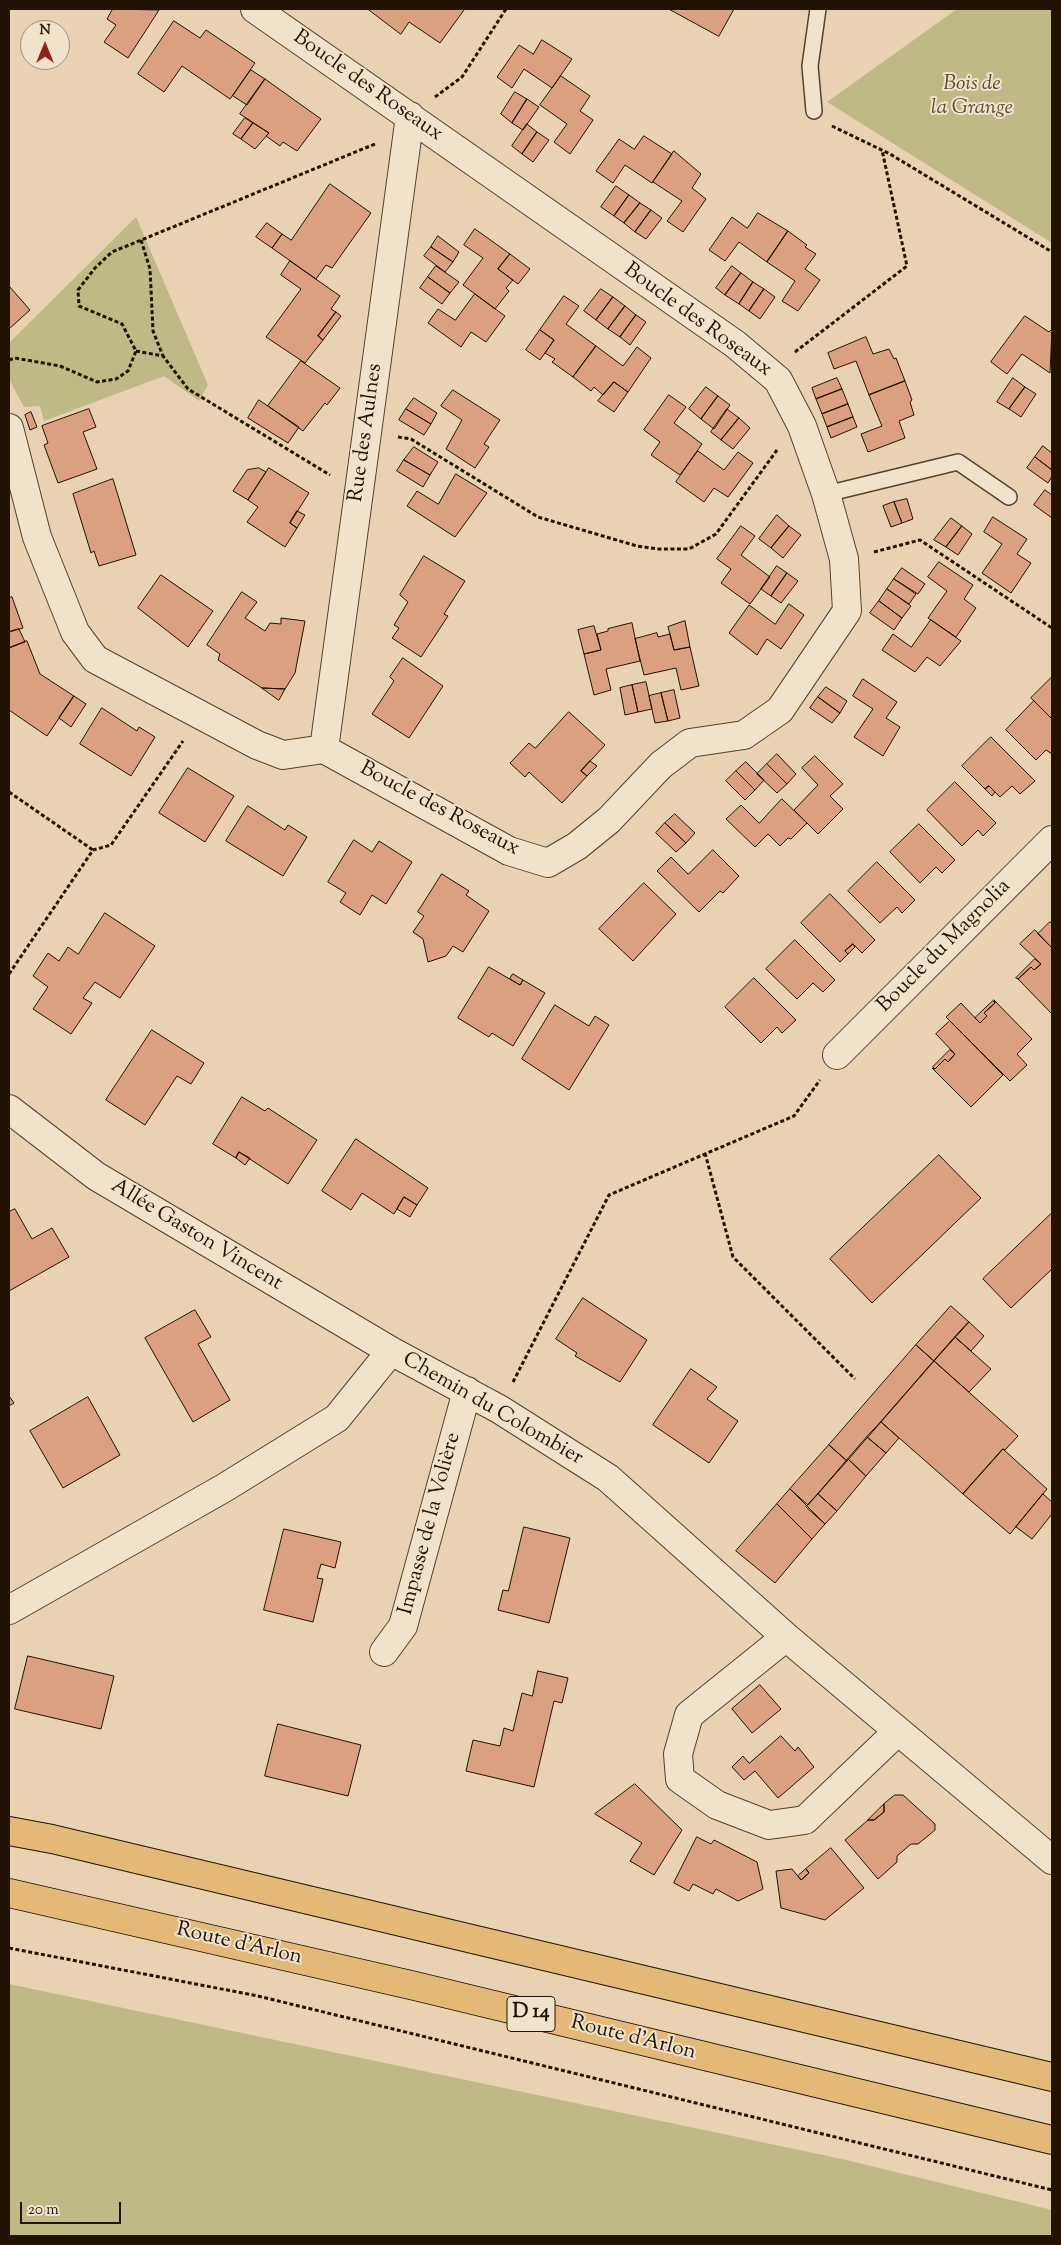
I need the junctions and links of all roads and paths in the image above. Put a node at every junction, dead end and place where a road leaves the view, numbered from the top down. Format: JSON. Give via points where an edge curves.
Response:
{"nodes":[{"id":1,"x":255,"y":9,"type":"edge"},
{"id":2,"x":506,"y":9,"type":"edge"},
{"id":3,"x":818,"y":9,"type":"edge"},
{"id":4,"x":814,"y":111,"type":"joint"},
{"id":5,"x":410,"y":116,"type":"junction"},
{"id":6,"x":882,"y":150,"type":"junction"},
{"id":7,"x":141,"y":240,"type":"junction"},
{"id":8,"x":1052,"y":252,"type":"edge"},
{"id":9,"x":136,"y":351,"type":"junction"},
{"id":10,"x":163,"y":356,"type":"junction"},
{"id":11,"x":9,"y":360,"type":"edge"},
{"id":12,"x":768,"y":372,"type":"junction"},
{"id":13,"x":802,"y":426,"type":"junction"},
{"id":14,"x":9,"y":428,"type":"edge"},
{"id":15,"x":367,"y":434,"type":"junction"},
{"id":16,"x":359,"y":491,"type":"junction"},
{"id":17,"x":826,"y":494,"type":"junction"},
{"id":18,"x":1009,"y":497,"type":"dead end"},
{"id":19,"x":844,"y":559,"type":"junction"},
{"id":20,"x":1052,"y":628,"type":"edge"},
{"id":21,"x":202,"y":714,"type":"junction"},
{"id":22,"x":324,"y":749,"type":"junction"},
{"id":23,"x":9,"y":792,"type":"edge"},
{"id":24,"x":1052,"y":840,"type":"edge"},
{"id":25,"x":93,"y":850,"type":"junction"},
{"id":26,"x":9,"y":974,"type":"edge"},
{"id":27,"x":837,"y":1055,"type":"joint"},
{"id":28,"x":9,"y":1109,"type":"edge"},
{"id":29,"x":705,"y":1153,"type":"junction"},
{"id":30,"x":391,"y":1351,"type":"junction"},
{"id":31,"x":855,"y":1379,"type":"dead end"},
{"id":32,"x":467,"y":1391,"type":"junction"},
{"id":33,"x":499,"y":1409,"type":"junction"},
{"id":34,"x":9,"y":1610,"type":"edge"},
{"id":35,"x":786,"y":1637,"type":"junction"},
{"id":36,"x":384,"y":1652,"type":"dead end"},
{"id":37,"x":898,"y":1731,"type":"junction"},
{"id":38,"x":9,"y":1831,"type":"edge"},
{"id":39,"x":1052,"y":1860,"type":"edge"},
{"id":40,"x":9,"y":1893,"type":"edge"},
{"id":41,"x":9,"y":1948,"type":"edge"},
{"id":42,"x":1052,"y":2078,"type":"edge"},
{"id":43,"x":1052,"y":2140,"type":"edge"},
{"id":44,"x":1052,"y":2190,"type":"edge"}],
"edges":[{"from":1,"to":5,"type":"street","name":"Boucle des Roseaux"},
{"from":2,"to":5,"type":"path","via":[[462,77]]},
{"from":3,"to":4,"type":"lane","via":[[810,66]]},
{"from":4,"to":6,"type":"path","via":[[832,126]]},
{"from":5,"to":7,"type":"path","via":[[381,142]]},
{"from":5,"to":12,"type":"street","name":"Boucle des Roseaux","via":[[735,344]]},
{"from":5,"to":15,"type":"street","name":"Rue des Aulnes"},
{"from":6,"to":8,"type":"path"},
{"from":6,"to":12,"type":"path","via":[[906,266]]},
{"from":7,"to":9,"type":"path","via":[[112,252],[78,290],[80,306],[122,324]]},
{"from":7,"to":10,"type":"path","via":[[150,269],[153,330]]},
{"from":9,"to":10,"type":"path"},
{"from":9,"to":11,"type":"path","via":[[128,371],[116,379],[97,382],[60,366],[15,358]]},
{"from":10,"to":16,"type":"path","via":[[188,389]]},
{"from":12,"to":13,"type":"street","name":"Boucle des Roseaux","via":[[778,380]]},
{"from":13,"to":15,"type":"path","via":[[772,455],[716,534],[689,549],[637,546],[538,516],[412,439]]},
{"from":13,"to":17,"type":"street","name":"Boucle des Roseaux"},
{"from":14,"to":21,"type":"street","via":[[37,537],[75,632],[94,659]]},
{"from":15,"to":16,"type":"street","name":"Rue des Aulnes"},
{"from":16,"to":22,"type":"street","name":"Rue des Aulnes"},
{"from":17,"to":18,"type":"lane","via":[[958,462]]},
{"from":17,"to":19,"type":"street","name":"Boucle des Roseaux"},
{"from":19,"to":20,"type":"path","via":[[920,540]]},
{"from":19,"to":22,"type":"street","name":"Boucle des Roseaux","via":[[846,611],[780,710],[744,735],[690,743],[661,765],[610,820],[578,846],[548,863],[509,851]]},
{"from":21,"to":22,"type":"street","via":[[257,745],[283,755]]},
{"from":21,"to":25,"type":"path","via":[[111,844]]},
{"from":23,"to":25,"type":"path"},
{"from":24,"to":27,"type":"street","name":"Boucle du Magnolia"},
{"from":25,"to":26,"type":"path"},
{"from":27,"to":29,"type":"path","via":[[794,1116]]},
{"from":28,"to":30,"type":"street","name":"Allée Gaston Vincent","via":[[96,1176]]},
{"from":29,"to":31,"type":"path","via":[[733,1257]]},
{"from":29,"to":33,"type":"path","via":[[609,1194]]},
{"from":30,"to":32,"type":"street","name":"Chemin du Colombier"},
{"from":30,"to":34,"type":"street","name":"Chemin du Colombier","via":[[338,1418],[224,1488]]},
{"from":32,"to":33,"type":"street","name":"Chemin du Colombier"},
{"from":32,"to":36,"type":"street","name":"Impasse de la Volière","via":[[403,1626]]},
{"from":33,"to":35,"type":"street","name":"Chemin du Colombier","via":[[608,1478]]},
{"from":35,"to":37,"type":"street","name":"Chemin du Colombier"},
{"from":35,"to":37,"type":"street","via":[[689,1715],[678,1754],[680,1779],[717,1806],[769,1825],[805,1820]]},
{"from":37,"to":39,"type":"street","name":"Chemin du Colombier"},
{"from":38,"to":42,"type":"main road"},
{"from":40,"to":43,"type":"main road","name":"Route d'Arlon","number":"D 14","via":[[415,1986]]},
{"from":41,"to":44,"type":"path","via":[[258,1996]]}]}
